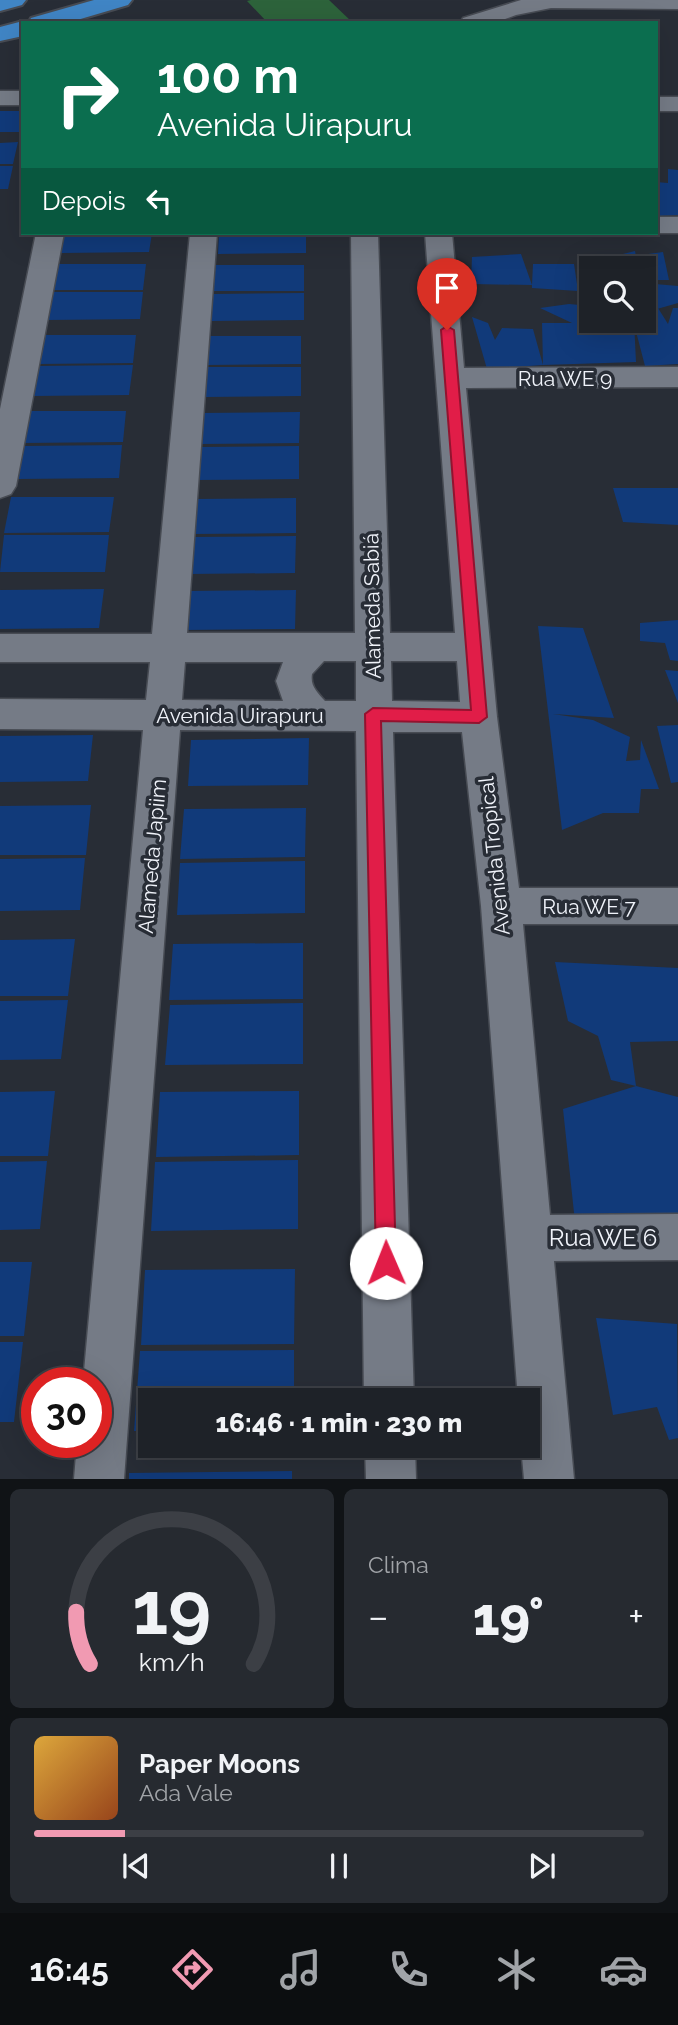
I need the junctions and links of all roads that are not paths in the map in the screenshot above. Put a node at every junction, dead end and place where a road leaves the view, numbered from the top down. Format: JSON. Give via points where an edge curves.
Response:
{"nodes":[{"id":1,"x":14,"y":0,"type":"edge"},
{"id":2,"x":120,"y":0,"type":"edge"},
{"id":3,"x":678,"y":2,"type":"edge"},
{"id":4,"x":0,"y":4,"type":"edge"},
{"id":5,"x":47,"y":21,"type":"edge"},
{"id":6,"x":477,"y":21,"type":"edge"},
{"id":7,"x":21,"y":28,"type":"edge"},
{"id":8,"x":0,"y":34,"type":"edge"},
{"id":9,"x":0,"y":98,"type":"edge"},
{"id":10,"x":21,"y":98,"type":"edge"},
{"id":11,"x":658,"y":104,"type":"edge"},
{"id":12,"x":678,"y":104,"type":"edge"},
{"id":13,"x":658,"y":225,"type":"edge"},
{"id":14,"x":678,"y":225,"type":"edge"},
{"id":15,"x":50,"y":235,"type":"edge"},
{"id":16,"x":203,"y":235,"type":"edge"},
{"id":17,"x":365,"y":235,"type":"edge"},
{"id":18,"x":438,"y":235,"type":"edge"},
{"id":19,"x":678,"y":377,"type":"edge"},
{"id":20,"x":452,"y":378,"type":"junction"},
{"id":21,"x":0,"y":486,"type":"edge"},
{"id":22,"x":316,"y":647,"type":"junction"},
{"id":23,"x":373,"y":647,"type":"junction"},
{"id":24,"x":473,"y":647,"type":"junction"},
{"id":25,"x":0,"y":648,"type":"edge"},
{"id":26,"x":169,"y":648,"type":"junction"},
{"id":27,"x":0,"y":714,"type":"edge"},
{"id":28,"x":164,"y":714,"type":"junction"},
{"id":29,"x":373,"y":714,"type":"junction"},
{"id":30,"x":315,"y":715,"type":"junction"},
{"id":31,"x":479,"y":717,"type":"junction"},
{"id":32,"x":501,"y":906,"type":"junction"},
{"id":33,"x":678,"y":906,"type":"edge"},
{"id":34,"x":678,"y":1237,"type":"edge"},
{"id":35,"x":527,"y":1238,"type":"junction"},
{"id":36,"x":389,"y":1388,"type":"edge"},
{"id":37,"x":390,"y":1458,"type":"edge"},
{"id":38,"x":99,"y":1479,"type":"edge"},
{"id":39,"x":391,"y":1479,"type":"edge"},
{"id":40,"x":549,"y":1479,"type":"edge"}],
"edges":[{"from":1,"to":4,"type":"main road"},
{"from":2,"to":5,"type":"main road"},
{"from":3,"to":6,"type":"street","via":[[551,1]]},
{"from":7,"to":8,"type":"main road"},
{"from":9,"to":10,"type":"street"},
{"from":11,"to":12,"type":"street"},
{"from":13,"to":14,"type":"street"},
{"from":15,"to":21,"type":"street"},
{"from":16,"to":26,"type":"street","name":"Alameda Japiim"},
{"from":17,"to":23,"type":"street","name":"Alameda Sabiá"},
{"from":18,"to":20,"type":"street","name":"Avenida Tropical"},
{"from":19,"to":20,"type":"street","name":"Rua WE 9"},
{"from":20,"to":24,"type":"street","name":"Avenida Tropical"},
{"from":22,"to":23,"type":"street"},
{"from":22,"to":26,"type":"street"},
{"from":22,"to":30,"type":"street","via":[[298,662],[293,676],[296,695]]},
{"from":23,"to":24,"type":"street"},
{"from":23,"to":29,"type":"street","name":"Alameda Sabiá"},
{"from":24,"to":31,"type":"street","name":"Avenida Tropical"},
{"from":25,"to":26,"type":"street"},
{"from":26,"to":28,"type":"street","name":"Alameda Japiim"},
{"from":27,"to":28,"type":"street","name":"Avenida Uirapuru"},
{"from":28,"to":30,"type":"street","name":"Avenida Uirapuru"},
{"from":28,"to":38,"type":"street","name":"Alameda Japiim"},
{"from":29,"to":30,"type":"street","name":"Avenida Uirapuru"},
{"from":29,"to":31,"type":"street","name":"Avenida Uirapuru"},
{"from":29,"to":36,"type":"street","name":"Alameda Sabiá"},
{"from":31,"to":32,"type":"street","name":"Avenida Tropical"},
{"from":32,"to":33,"type":"street","name":"Rua WE 7"},
{"from":32,"to":35,"type":"street","name":"Avenida Tropical"},
{"from":34,"to":35,"type":"street","name":"Rua WE 6"},
{"from":35,"to":40,"type":"street","name":"Avenida Tropical"},
{"from":37,"to":39,"type":"street"}]}
